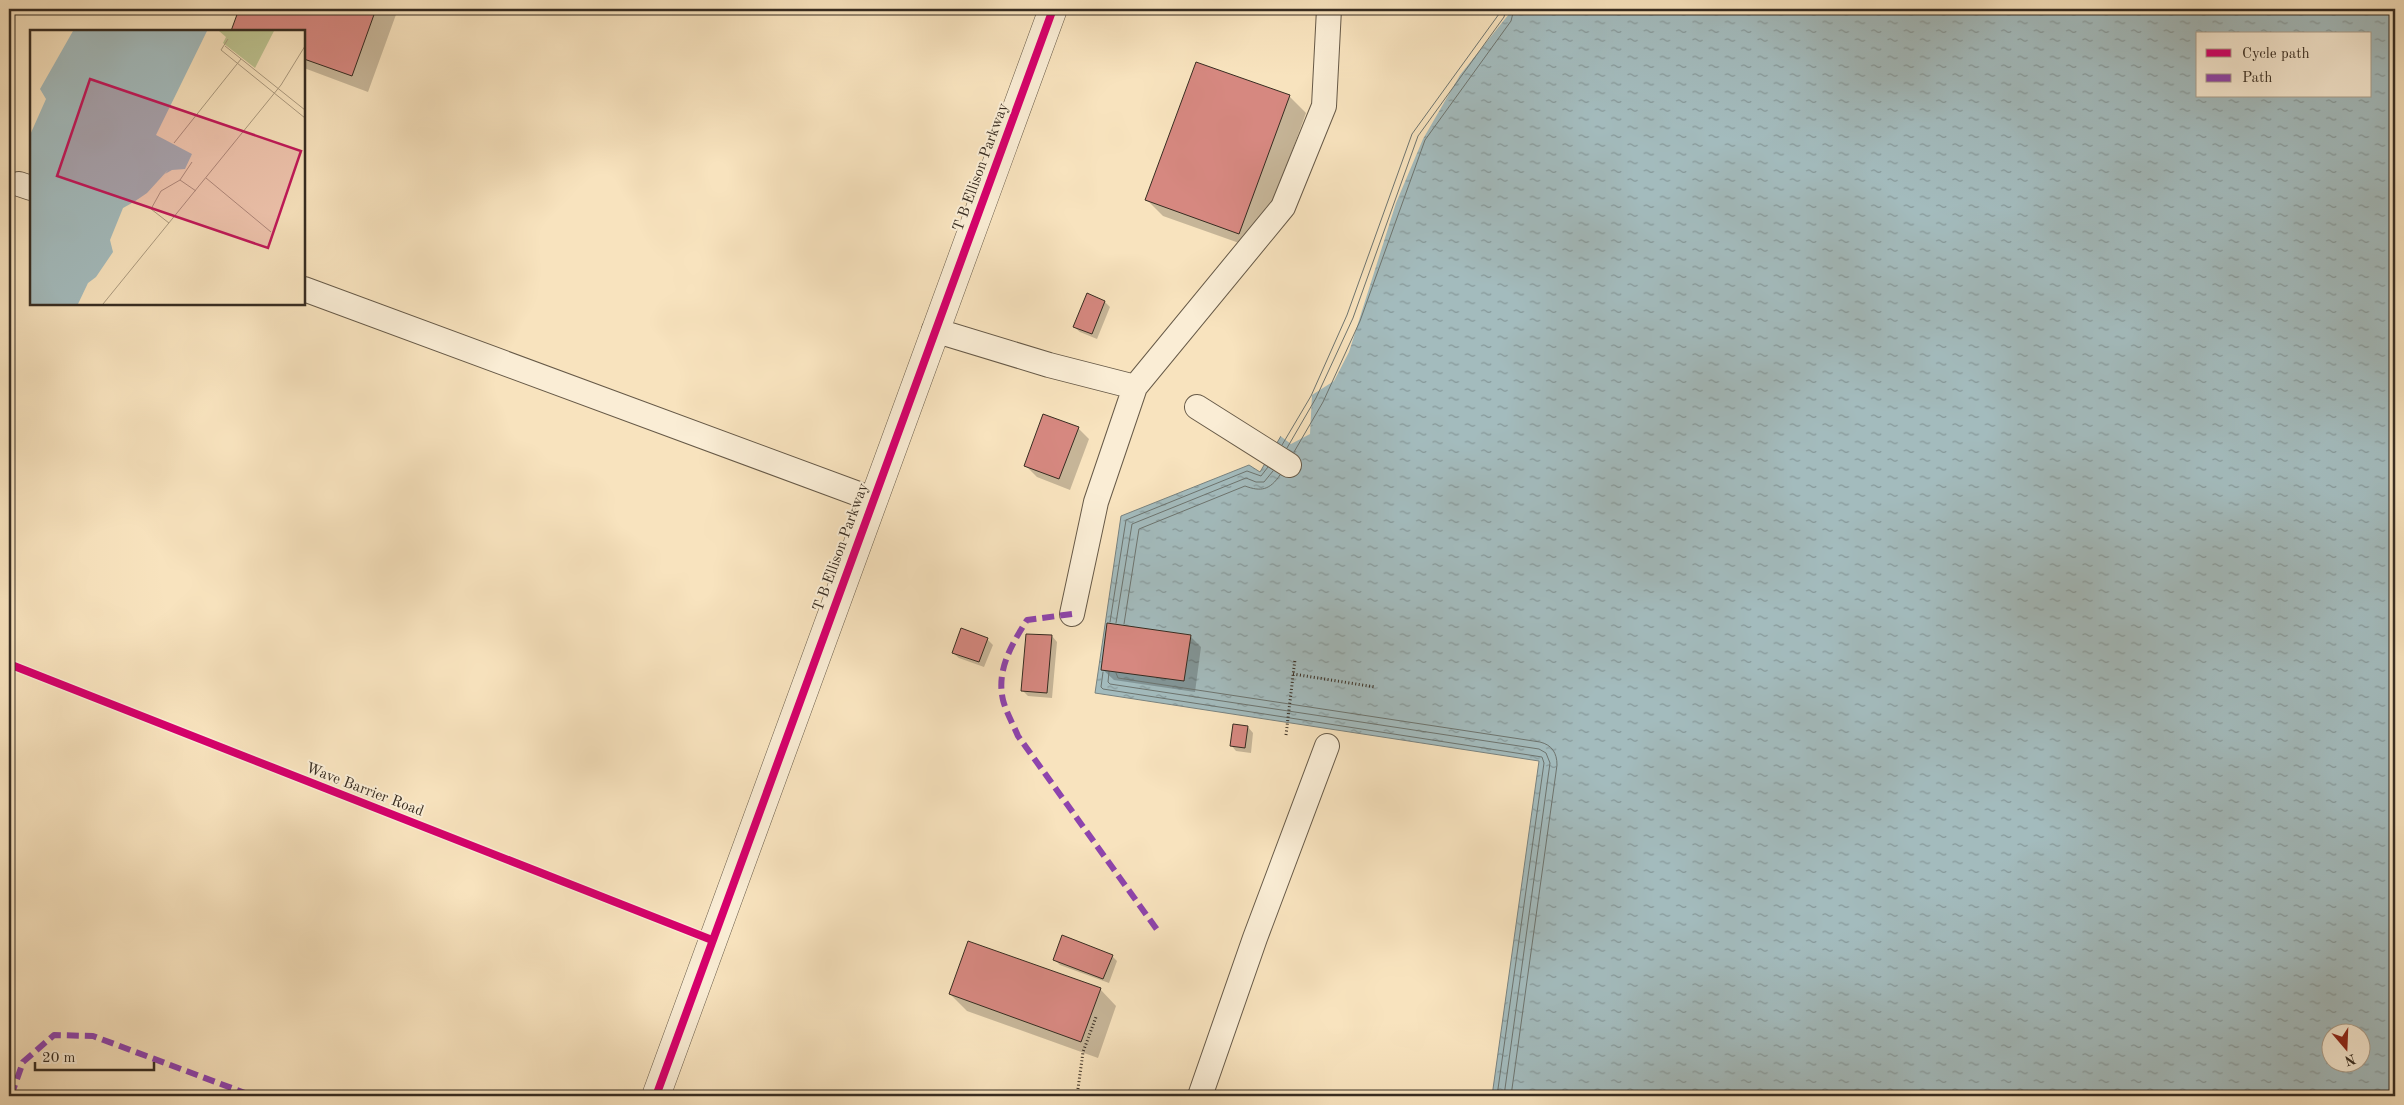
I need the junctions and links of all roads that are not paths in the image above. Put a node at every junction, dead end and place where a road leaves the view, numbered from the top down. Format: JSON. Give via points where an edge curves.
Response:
{"nodes":[{"id":1,"x":1053,"y":9,"type":"edge"},
{"id":2,"x":1329,"y":9,"type":"edge"},
{"id":3,"x":305,"y":289,"type":"edge"},
{"id":4,"x":934,"y":330,"type":"junction"},
{"id":5,"x":1135,"y":387,"type":"junction"},
{"id":6,"x":1197,"y":407,"type":"dead end"},
{"id":7,"x":1288,"y":465,"type":"dead end"},
{"id":8,"x":872,"y":499,"type":"junction"},
{"id":9,"x":1072,"y":614,"type":"dead end"},
{"id":10,"x":1327,"y":746,"type":"dead end"},
{"id":11,"x":656,"y":1096,"type":"edge"},
{"id":12,"x":1200,"y":1096,"type":"edge"}],
"edges":[{"from":1,"to":4,"type":"street","name":"T B Ellison Parkway"},
{"from":2,"to":5,"type":"lane","via":[[1324,106],[1283,207]]},
{"from":3,"to":8,"type":"lane"},
{"from":4,"to":5,"type":"lane"},
{"from":4,"to":8,"type":"street","name":"T B Ellison Parkway"},
{"from":5,"to":9,"type":"lane","via":[[1096,502]]},
{"from":6,"to":7,"type":"lane"},
{"from":8,"to":11,"type":"street","name":"T B Ellison Parkway"},
{"from":10,"to":12,"type":"lane"}]}
